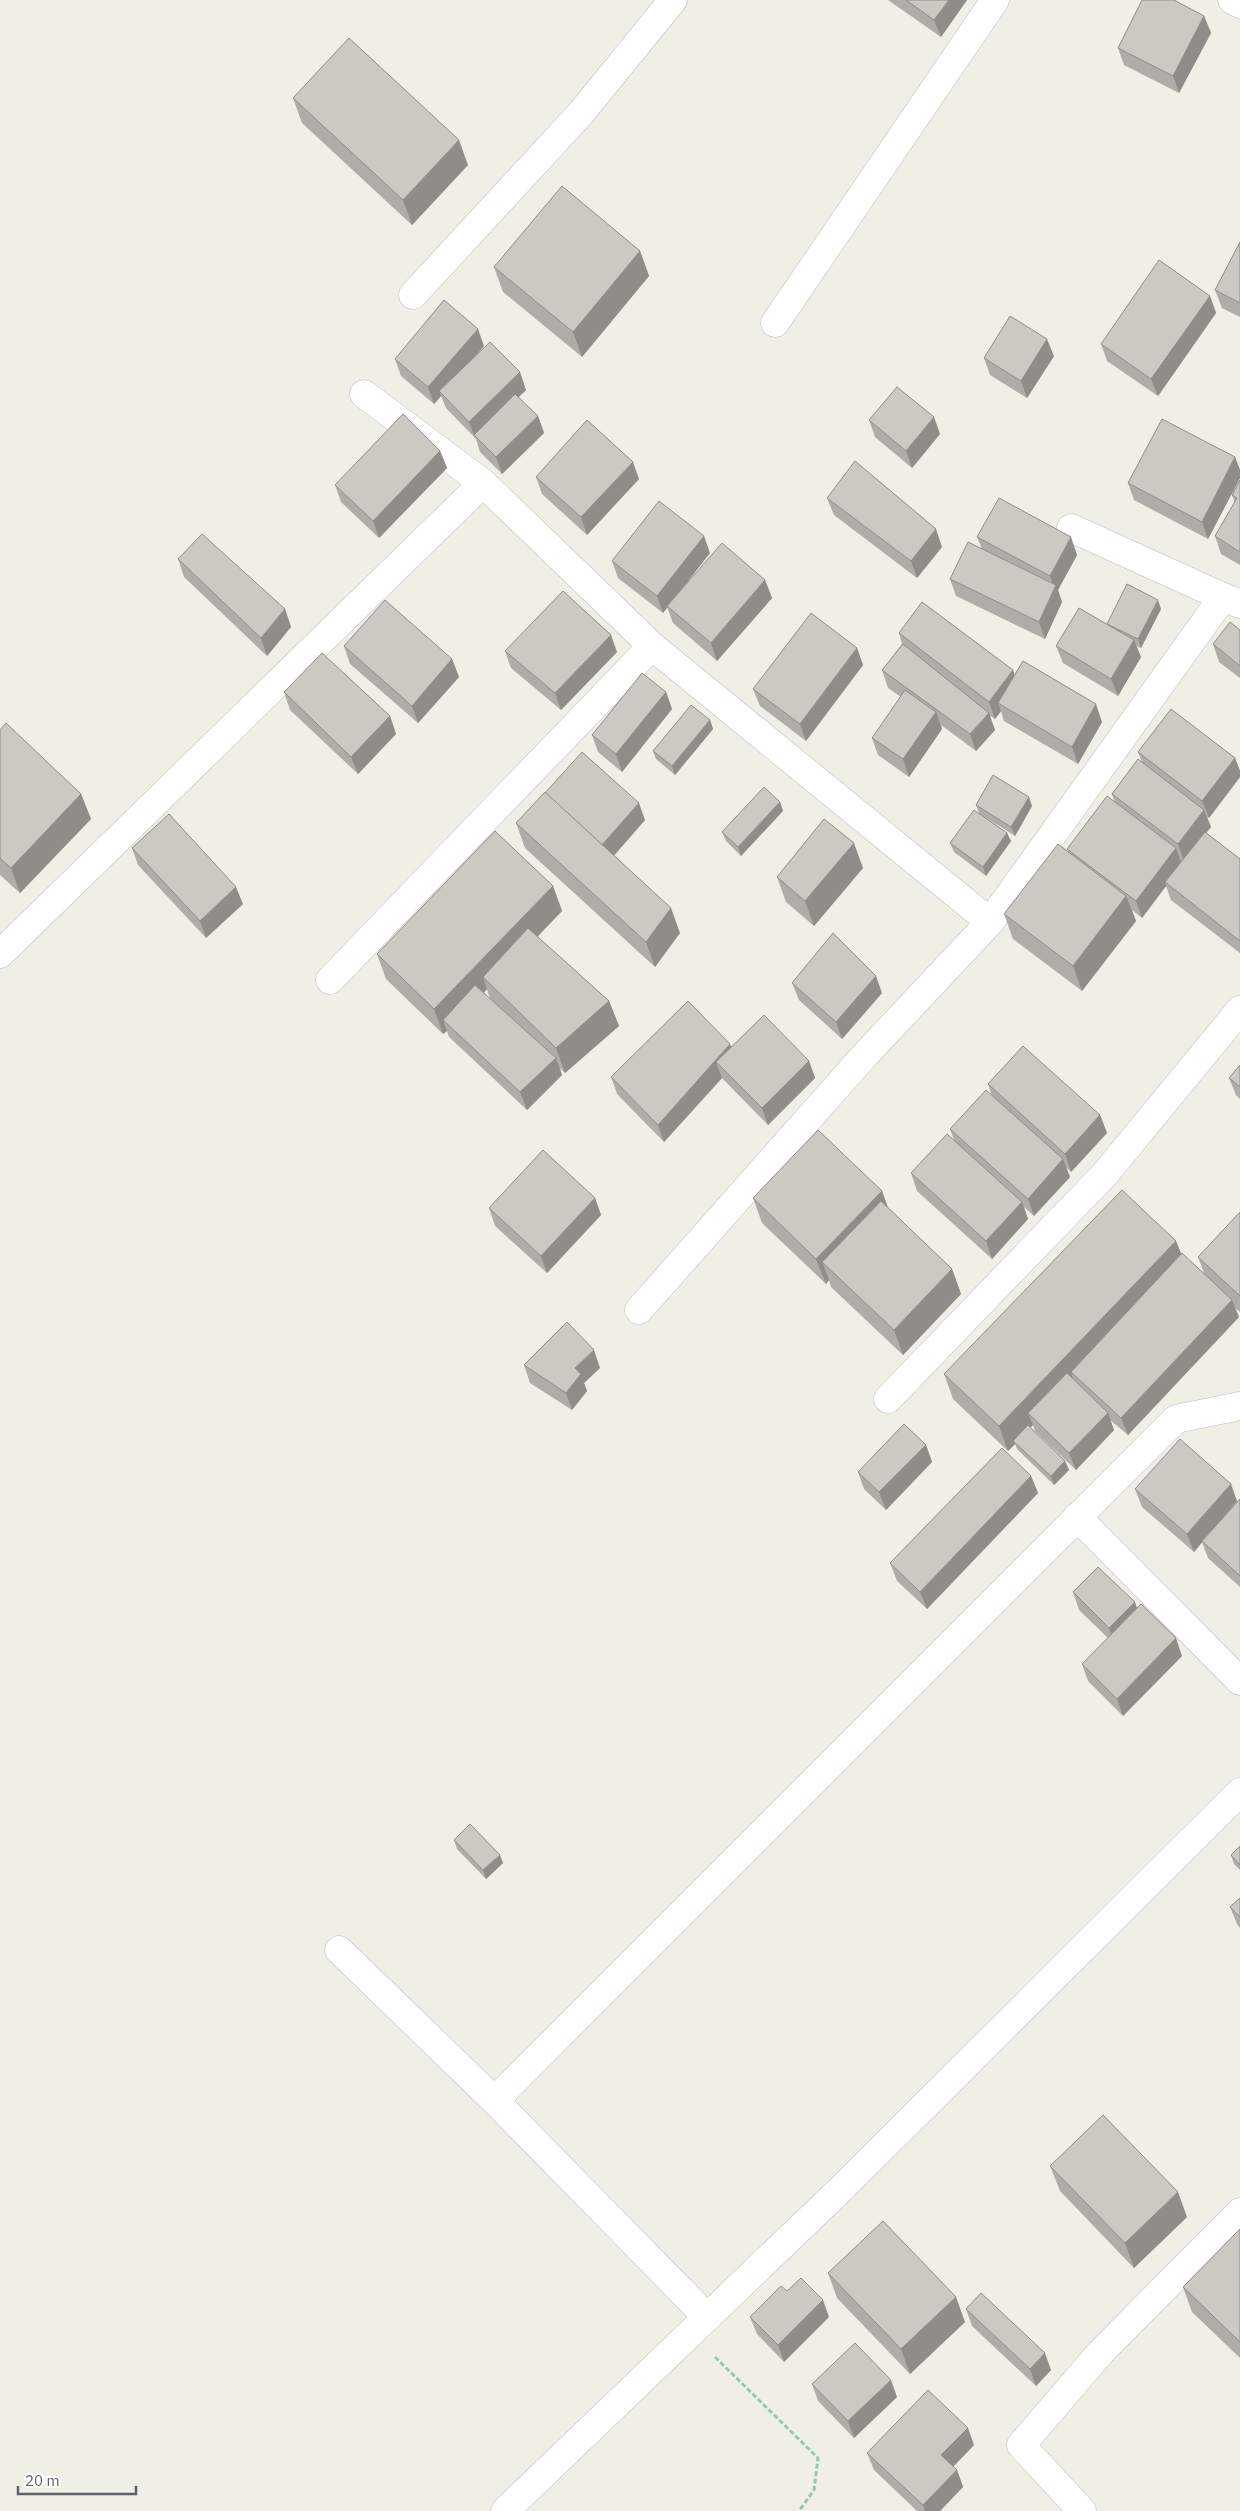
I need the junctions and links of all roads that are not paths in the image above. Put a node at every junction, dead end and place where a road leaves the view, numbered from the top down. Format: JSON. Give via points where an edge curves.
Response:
{"nodes":[{"id":1,"x":673,"y":0,"type":"edge"},
{"id":2,"x":995,"y":0,"type":"edge"},
{"id":3,"x":1232,"y":0,"type":"edge"},
{"id":4,"x":1240,"y":4,"type":"edge"},
{"id":5,"x":413,"y":295,"type":"dead end"},
{"id":6,"x":775,"y":323,"type":"dead end"},
{"id":7,"x":364,"y":394,"type":"dead end"},
{"id":8,"x":483,"y":483,"type":"junction"},
{"id":9,"x":1071,"y":528,"type":"dead end"},
{"id":10,"x":1232,"y":600,"type":"edge"},
{"id":11,"x":652,"y":646,"type":"junction"},
{"id":12,"x":990,"y":922,"type":"junction"},
{"id":13,"x":0,"y":954,"type":"edge"},
{"id":14,"x":330,"y":980,"type":"dead end"},
{"id":15,"x":1240,"y":1010,"type":"edge"},
{"id":16,"x":638,"y":1310,"type":"dead end"},
{"id":17,"x":888,"y":1399,"type":"dead end"},
{"id":18,"x":1240,"y":1406,"type":"edge"},
{"id":19,"x":1077,"y":1517,"type":"junction"},
{"id":20,"x":1240,"y":1681,"type":"edge"},
{"id":21,"x":1240,"y":1792,"type":"edge"},
{"id":22,"x":338,"y":1950,"type":"dead end"},
{"id":23,"x":498,"y":2103,"type":"junction"},
{"id":24,"x":1240,"y":2212,"type":"edge"},
{"id":25,"x":698,"y":2324,"type":"junction"},
{"id":26,"x":505,"y":2511,"type":"edge"},
{"id":27,"x":1082,"y":2511,"type":"edge"}],
"edges":[{"from":1,"to":5,"type":"street","via":[[581,113]]},
{"from":2,"to":6,"type":"street"},
{"from":3,"to":4,"type":"street"},
{"from":7,"to":8,"type":"street"},
{"from":8,"to":11,"type":"street"},
{"from":8,"to":13,"type":"street"},
{"from":9,"to":10,"type":"street"},
{"from":10,"to":12,"type":"street"},
{"from":11,"to":12,"type":"street"},
{"from":11,"to":14,"type":"street"},
{"from":12,"to":16,"type":"street"},
{"from":15,"to":17,"type":"street","via":[[1105,1174]]},
{"from":18,"to":19,"type":"street","via":[[1176,1419]]},
{"from":19,"to":20,"type":"street"},
{"from":19,"to":23,"type":"street","via":[[513,2082]]},
{"from":21,"to":25,"type":"street","via":[[857,2173]]},
{"from":22,"to":23,"type":"street"},
{"from":23,"to":25,"type":"street"},
{"from":24,"to":27,"type":"street","via":[[1102,2352],[1020,2445]]},
{"from":25,"to":26,"type":"street"}]}
